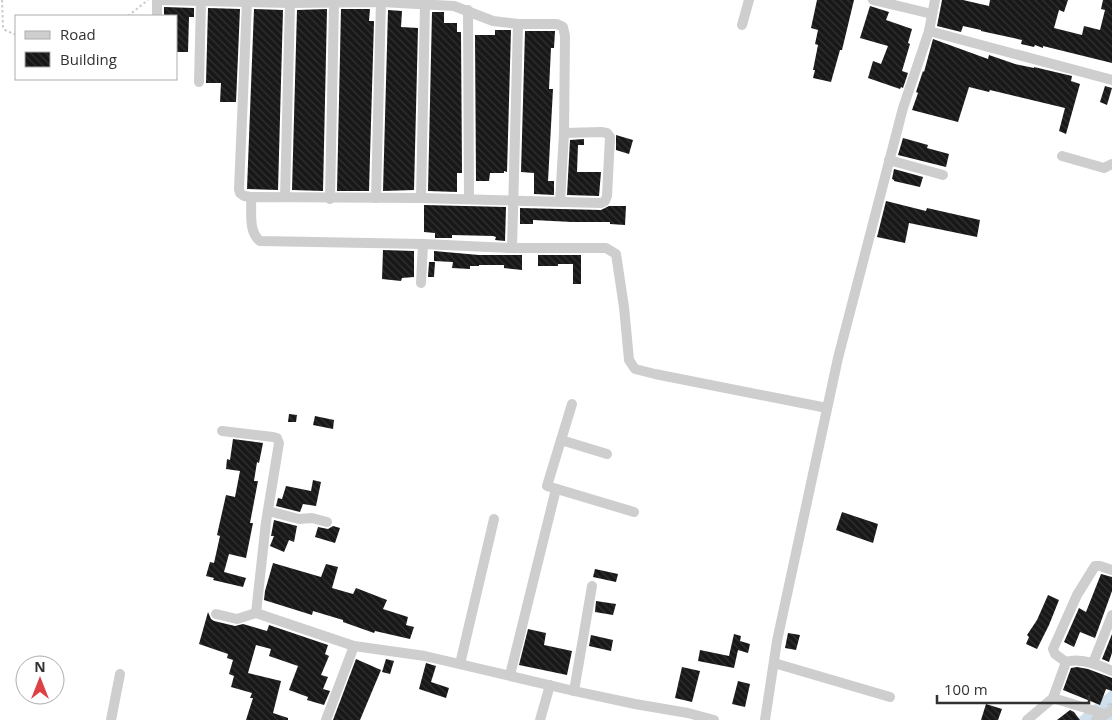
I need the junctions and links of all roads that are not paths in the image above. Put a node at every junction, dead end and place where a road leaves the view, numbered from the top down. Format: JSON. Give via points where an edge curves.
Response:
{"nodes":[{"id":1,"x":158,"y":0,"type":"edge"},
{"id":2,"x":749,"y":0,"type":"edge"},
{"id":3,"x":873,"y":0,"type":"edge"},
{"id":4,"x":935,"y":0,"type":"edge"},
{"id":5,"x":201,"y":1,"type":"junction"},
{"id":6,"x":381,"y":1,"type":"edge"},
{"id":7,"x":247,"y":2,"type":"junction"},
{"id":8,"x":290,"y":3,"type":"junction"},
{"id":9,"x":334,"y":3,"type":"junction"},
{"id":10,"x":425,"y":4,"type":"junction"},
{"id":11,"x":468,"y":10,"type":"junction"},
{"id":12,"x":932,"y":14,"type":"junction"},
{"id":13,"x":157,"y":15,"type":"edge"},
{"id":14,"x":518,"y":24,"type":"junction"},
{"id":15,"x":742,"y":25,"type":"dead end"},
{"id":16,"x":929,"y":31,"type":"junction"},
{"id":17,"x":1112,"y":80,"type":"edge"},
{"id":18,"x":199,"y":82,"type":"dead end"},
{"id":19,"x":564,"y":134,"type":"junction"},
{"id":20,"x":1062,"y":156,"type":"dead end"},
{"id":21,"x":889,"y":160,"type":"junction"},
{"id":22,"x":1112,"y":164,"type":"edge"},
{"id":23,"x":942,"y":174,"type":"dead end"},
{"id":24,"x":251,"y":197,"type":"junction"},
{"id":25,"x":285,"y":197,"type":"junction"},
{"id":26,"x":330,"y":198,"type":"junction"},
{"id":27,"x":376,"y":198,"type":"junction"},
{"id":28,"x":421,"y":198,"type":"junction"},
{"id":29,"x":469,"y":199,"type":"junction"},
{"id":30,"x":514,"y":201,"type":"junction"},
{"id":31,"x":560,"y":202,"type":"junction"},
{"id":32,"x":423,"y":244,"type":"junction"},
{"id":33,"x":512,"y":248,"type":"junction"},
{"id":34,"x":421,"y":283,"type":"dead end"},
{"id":35,"x":572,"y":404,"type":"dead end"},
{"id":36,"x":827,"y":408,"type":"junction"},
{"id":37,"x":222,"y":430,"type":"dead end"},
{"id":38,"x":561,"y":440,"type":"junction"},
{"id":39,"x":607,"y":454,"type":"dead end"},
{"id":40,"x":556,"y":489,"type":"junction"},
{"id":41,"x":268,"y":512,"type":"junction"},
{"id":42,"x":634,"y":512,"type":"dead end"},
{"id":43,"x":494,"y":519,"type":"dead end"},
{"id":44,"x":327,"y":522,"type":"dead end"},
{"id":45,"x":1112,"y":570,"type":"edge"},
{"id":46,"x":592,"y":586,"type":"dead end"},
{"id":47,"x":256,"y":613,"type":"junction"},
{"id":48,"x":216,"y":614,"type":"dead end"},
{"id":49,"x":1112,"y":615,"type":"edge"},
{"id":50,"x":354,"y":646,"type":"junction"},
{"id":51,"x":1066,"y":662,"type":"junction"},
{"id":52,"x":774,"y":663,"type":"junction"},
{"id":53,"x":1093,"y":663,"type":"junction"},
{"id":54,"x":460,"y":664,"type":"junction"},
{"id":55,"x":1112,"y":671,"type":"edge"},
{"id":56,"x":120,"y":674,"type":"dead end"},
{"id":57,"x":510,"y":675,"type":"junction"},
{"id":58,"x":550,"y":685,"type":"junction"},
{"id":59,"x":574,"y":691,"type":"junction"},
{"id":60,"x":890,"y":697,"type":"dead end"},
{"id":61,"x":1053,"y":698,"type":"junction"},
{"id":62,"x":1109,"y":712,"type":"edge"},
{"id":63,"x":687,"y":717,"type":"edge"},
{"id":64,"x":111,"y":720,"type":"edge"},
{"id":65,"x":326,"y":720,"type":"edge"},
{"id":66,"x":540,"y":720,"type":"edge"},
{"id":67,"x":714,"y":720,"type":"edge"},
{"id":68,"x":765,"y":720,"type":"edge"},
{"id":69,"x":1027,"y":720,"type":"edge"},
{"id":70,"x":1096,"y":720,"type":"edge"}],
"edges":[{"from":1,"to":5,"type":"street"},
{"from":1,"to":13,"type":"street"},
{"from":2,"to":15,"type":"street"},
{"from":3,"to":12,"type":"street"},
{"from":4,"to":12,"type":"street"},
{"from":5,"to":7,"type":"street"},
{"from":5,"to":18,"type":"street"},
{"from":6,"to":9,"type":"street"},
{"from":6,"to":10,"type":"street"},
{"from":6,"to":27,"type":"street"},
{"from":7,"to":8,"type":"street"},
{"from":7,"to":24,"type":"street","via":[[239,189],[244,196]]},
{"from":8,"to":9,"type":"street"},
{"from":8,"to":25,"type":"street"},
{"from":9,"to":26,"type":"street"},
{"from":10,"to":11,"type":"street"},
{"from":10,"to":28,"type":"street"},
{"from":11,"to":14,"type":"street","via":[[493,21]]},
{"from":11,"to":29,"type":"street"},
{"from":12,"to":16,"type":"street"},
{"from":14,"to":19,"type":"street","via":[[557,24],[563,27]]},
{"from":14,"to":30,"type":"street"},
{"from":16,"to":17,"type":"street"},
{"from":16,"to":21,"type":"street","via":[[902,108]]},
{"from":19,"to":31,"type":"street"},
{"from":19,"to":31,"type":"street","via":[[601,132],[610,137],[607,196],[601,203]]},
{"from":20,"to":22,"type":"street","via":[[1104,168]]},
{"from":21,"to":23,"type":"street"},
{"from":21,"to":36,"type":"street"},
{"from":24,"to":25,"type":"street"},
{"from":24,"to":32,"type":"street","via":[[252,231],[260,241]]},
{"from":25,"to":26,"type":"street"},
{"from":26,"to":27,"type":"street"},
{"from":27,"to":28,"type":"street"},
{"from":28,"to":29,"type":"street"},
{"from":29,"to":30,"type":"street"},
{"from":30,"to":31,"type":"street"},
{"from":30,"to":33,"type":"street"},
{"from":32,"to":33,"type":"street"},
{"from":32,"to":34,"type":"street"},
{"from":33,"to":36,"type":"street","via":[[606,248],[613,251],[624,307],[629,360],[635,369]]},
{"from":35,"to":38,"type":"street"},
{"from":36,"to":52,"type":"street"},
{"from":37,"to":41,"type":"street","via":[[277,438],[279,443]]},
{"from":38,"to":39,"type":"street"},
{"from":38,"to":40,"type":"street","via":[[547,486]]},
{"from":40,"to":42,"type":"street"},
{"from":40,"to":57,"type":"street"},
{"from":41,"to":44,"type":"street"},
{"from":41,"to":47,"type":"street"},
{"from":43,"to":54,"type":"street"},
{"from":45,"to":51,"type":"street","via":[[1095,566],[1077,595],[1053,649]]},
{"from":46,"to":59,"type":"street"},
{"from":47,"to":48,"type":"street","via":[[237,619]]},
{"from":47,"to":50,"type":"street"},
{"from":49,"to":53,"type":"street"},
{"from":50,"to":54,"type":"street"},
{"from":50,"to":65,"type":"street"},
{"from":51,"to":53,"type":"street"},
{"from":51,"to":61,"type":"street"},
{"from":52,"to":60,"type":"street"},
{"from":52,"to":68,"type":"street"},
{"from":53,"to":55,"type":"street"},
{"from":54,"to":57,"type":"street"},
{"from":56,"to":64,"type":"street"},
{"from":57,"to":58,"type":"street"},
{"from":58,"to":59,"type":"street"},
{"from":58,"to":66,"type":"street"},
{"from":59,"to":63,"type":"street"},
{"from":61,"to":62,"type":"street"},
{"from":61,"to":69,"type":"street"},
{"from":62,"to":70,"type":"street"},
{"from":63,"to":67,"type":"street"}]}
